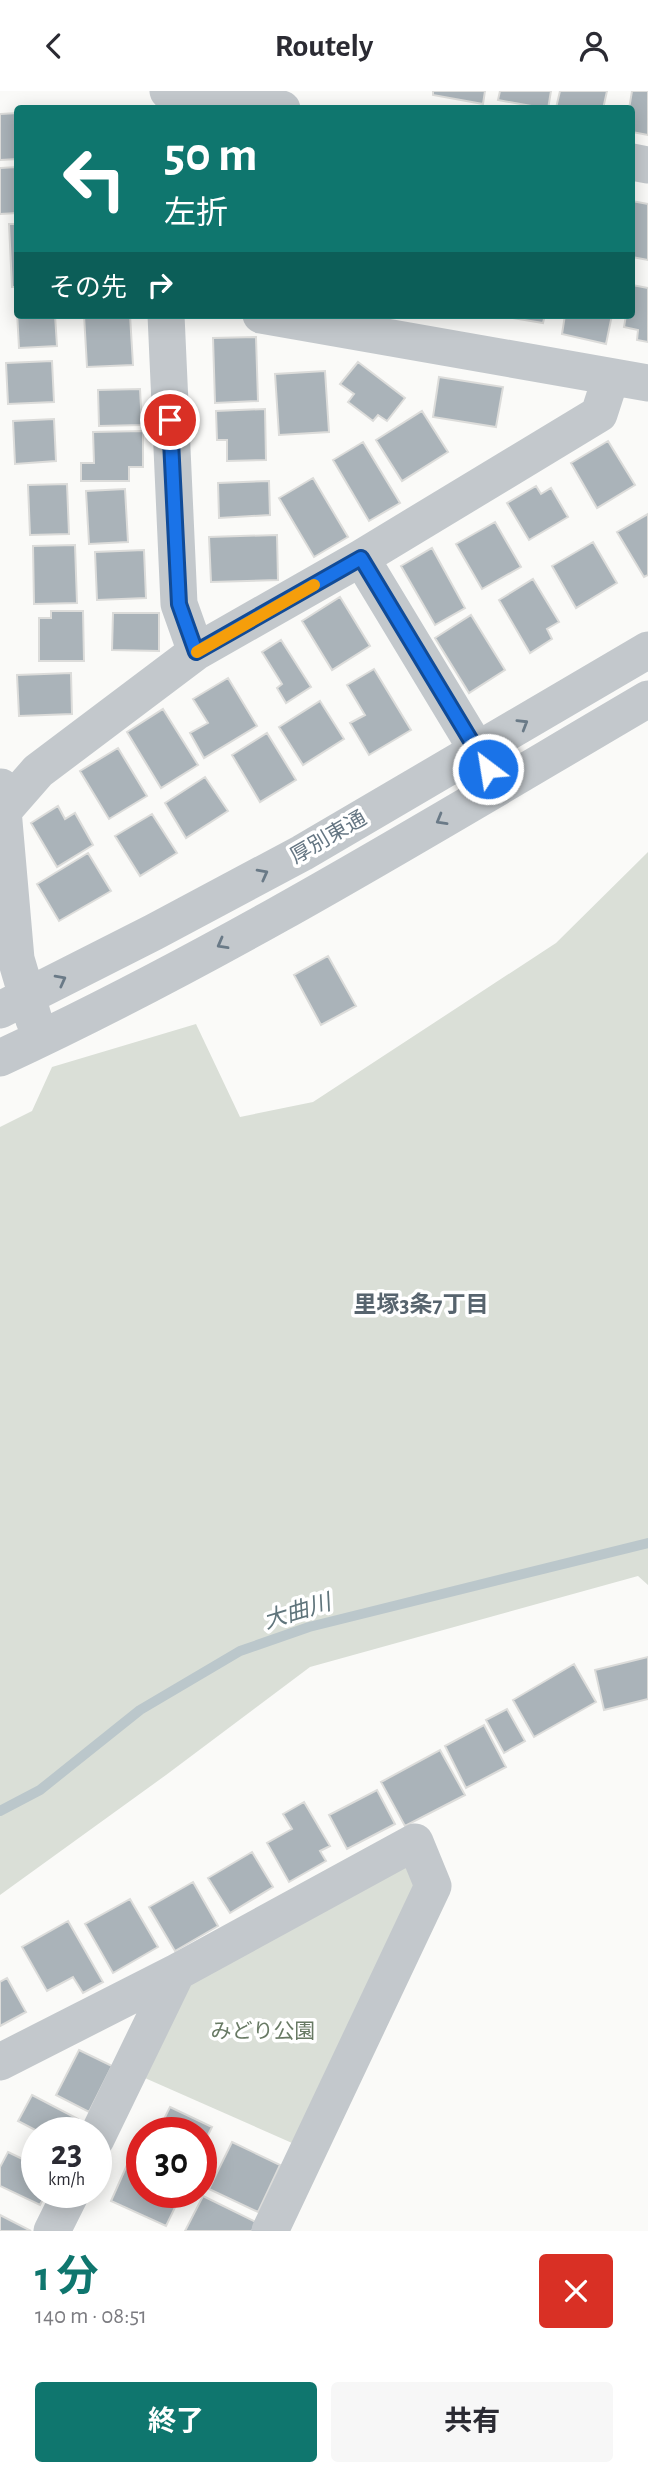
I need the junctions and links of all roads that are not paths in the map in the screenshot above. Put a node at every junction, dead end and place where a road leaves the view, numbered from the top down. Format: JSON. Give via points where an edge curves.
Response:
{"nodes":[{"id":1,"x":168,"y":91,"type":"edge"},
{"id":2,"x":257,"y":105,"type":"edge"},
{"id":3,"x":166,"y":319,"type":"edge"},
{"id":4,"x":284,"y":319,"type":"edge"},
{"id":5,"x":611,"y":377,"type":"junction"},
{"id":6,"x":648,"y":383,"type":"edge"},
{"id":7,"x":361,"y":558,"type":"junction"},
{"id":8,"x":648,"y":650,"type":"edge"},
{"id":9,"x":196,"y":652,"type":"junction"},
{"id":10,"x":648,"y":699,"type":"edge"},
{"id":11,"x":478,"y":751,"type":"junction"},
{"id":12,"x":0,"y":775,"type":"edge"},
{"id":13,"x":499,"y":787,"type":"junction"},
{"id":14,"x":1,"y":811,"type":"edge"},
{"id":15,"x":13,"y":1004,"type":"edge"},
{"id":16,"x":40,"y":1039,"type":"junction"},
{"id":17,"x":0,"y":1058,"type":"edge"},
{"id":18,"x":177,"y":1972,"type":"junction"},
{"id":19,"x":0,"y":2062,"type":"edge"},
{"id":20,"x":107,"y":2117,"type":"edge"},
{"id":21,"x":64,"y":2208,"type":"edge"},
{"id":22,"x":52,"y":2231,"type":"edge"},
{"id":23,"x":270,"y":2231,"type":"edge"}],
"edges":[{"from":1,"to":2,"type":"street"},
{"from":3,"to":9,"type":"street","via":[[179,604]]},
{"from":4,"to":5,"type":"street"},
{"from":5,"to":6,"type":"street"},
{"from":5,"to":7,"type":"street","via":[[598,414]]},
{"from":7,"to":9,"type":"street"},
{"from":7,"to":11,"type":"street"},
{"from":11,"to":8,"type":"street","name":"厚別東通","one_way":true},
{"from":9,"to":14,"type":"street","via":[[37,771]]},
{"from":10,"to":13,"type":"street","name":"厚別東通"},
{"from":11,"to":13,"type":"street"},
{"from":15,"to":11,"type":"street","name":"厚別東通","one_way":true,"via":[[302,853]]},
{"from":12,"to":14,"type":"street"},
{"from":13,"to":16,"type":"street","name":"厚別東通","one_way":true,"via":[[122,999]]},
{"from":14,"to":15,"type":"street","via":[[16,958]]},
{"from":15,"to":16,"type":"street"},
{"from":16,"to":17,"type":"street","name":"厚別東通"},
{"from":18,"to":19,"type":"street"},
{"from":18,"to":20,"type":"street"},
{"from":18,"to":23,"type":"street","via":[[415,1842],[433,1886]]},
{"from":21,"to":22,"type":"street"}]}
